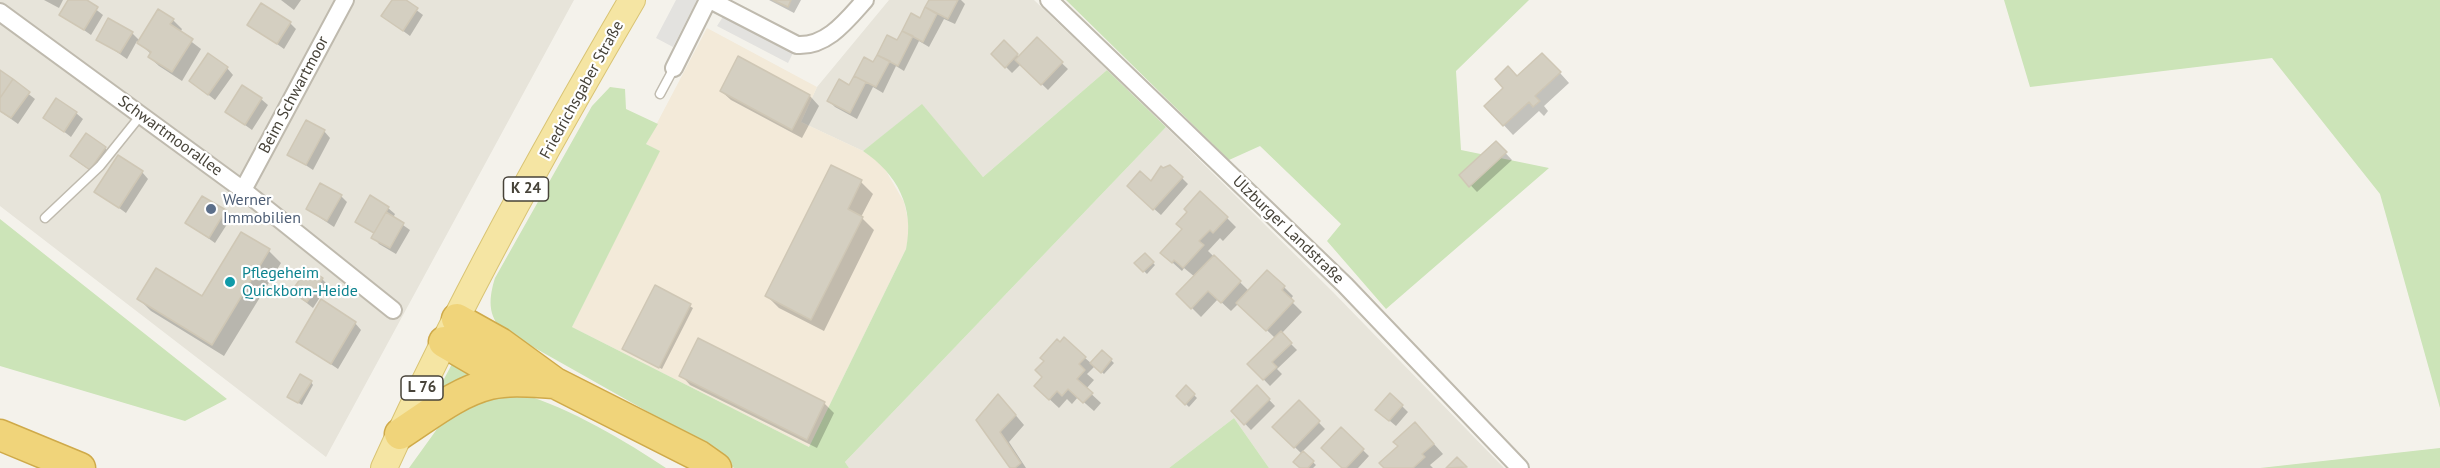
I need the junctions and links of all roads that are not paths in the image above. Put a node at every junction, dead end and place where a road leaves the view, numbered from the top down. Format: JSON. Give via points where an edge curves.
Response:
{"nodes":[{"id":1,"x":345,"y":0,"type":"edge"},
{"id":2,"x":632,"y":0,"type":"edge"},
{"id":3,"x":709,"y":0,"type":"edge"},
{"id":4,"x":865,"y":0,"type":"edge"},
{"id":5,"x":1049,"y":0,"type":"edge"},
{"id":6,"x":0,"y":12,"type":"edge"},
{"id":7,"x":674,"y":68,"type":"joint"},
{"id":8,"x":660,"y":94,"type":"dead end"},
{"id":9,"x":141,"y":115,"type":"junction"},
{"id":10,"x":243,"y":190,"type":"junction"},
{"id":11,"x":45,"y":218,"type":"dead end"},
{"id":12,"x":393,"y":310,"type":"dead end"},
{"id":13,"x":451,"y":330,"type":"junction"},
{"id":14,"x":511,"y":381,"type":"junction"},
{"id":15,"x":555,"y":383,"type":"junction"},
{"id":16,"x":400,"y":434,"type":"junction"},
{"id":17,"x":0,"y":435,"type":"edge"},
{"id":18,"x":682,"y":457,"type":"edge"},
{"id":19,"x":80,"y":468,"type":"edge"},
{"id":20,"x":384,"y":468,"type":"edge"},
{"id":21,"x":716,"y":468,"type":"edge"},
{"id":22,"x":1520,"y":468,"type":"edge"}],
"edges":[{"from":1,"to":10,"type":"street","name":"Beim Schwartmoor"},
{"from":2,"to":13,"type":"main road","name":"Friedrichsgaber Straße","number":"K 24"},
{"from":3,"to":4,"type":"street","via":[[797,45],[810,46],[837,28]]},
{"from":3,"to":7,"type":"street"},
{"from":5,"to":22,"type":"street","name":"Ulzburger Landstraße","via":[[1345,285]]},
{"from":6,"to":9,"type":"street","name":"Schwartmoorallee"},
{"from":7,"to":8,"type":"lane"},
{"from":9,"to":10,"type":"street","name":"Schwartmoorallee"},
{"from":9,"to":11,"type":"lane","via":[[92,174]]},
{"from":10,"to":12,"type":"street","name":"Schwartmoorallee"},
{"from":13,"to":14,"type":"highway"},
{"from":13,"to":15,"type":"highway","via":[[500,343]]},
{"from":13,"to":16,"type":"main road","name":"Friedrichsgaber Straße","number":"L 76"},
{"from":14,"to":15,"type":"highway"},
{"from":14,"to":16,"type":"highway","via":[[478,388],[456,398]]},
{"from":15,"to":18,"type":"highway"},
{"from":16,"to":20,"type":"main road","name":"Friedrichsgaber Straße","number":"L 76"},
{"from":17,"to":19,"type":"highway"},
{"from":18,"to":21,"type":"highway","via":[[699,456]]}]}
